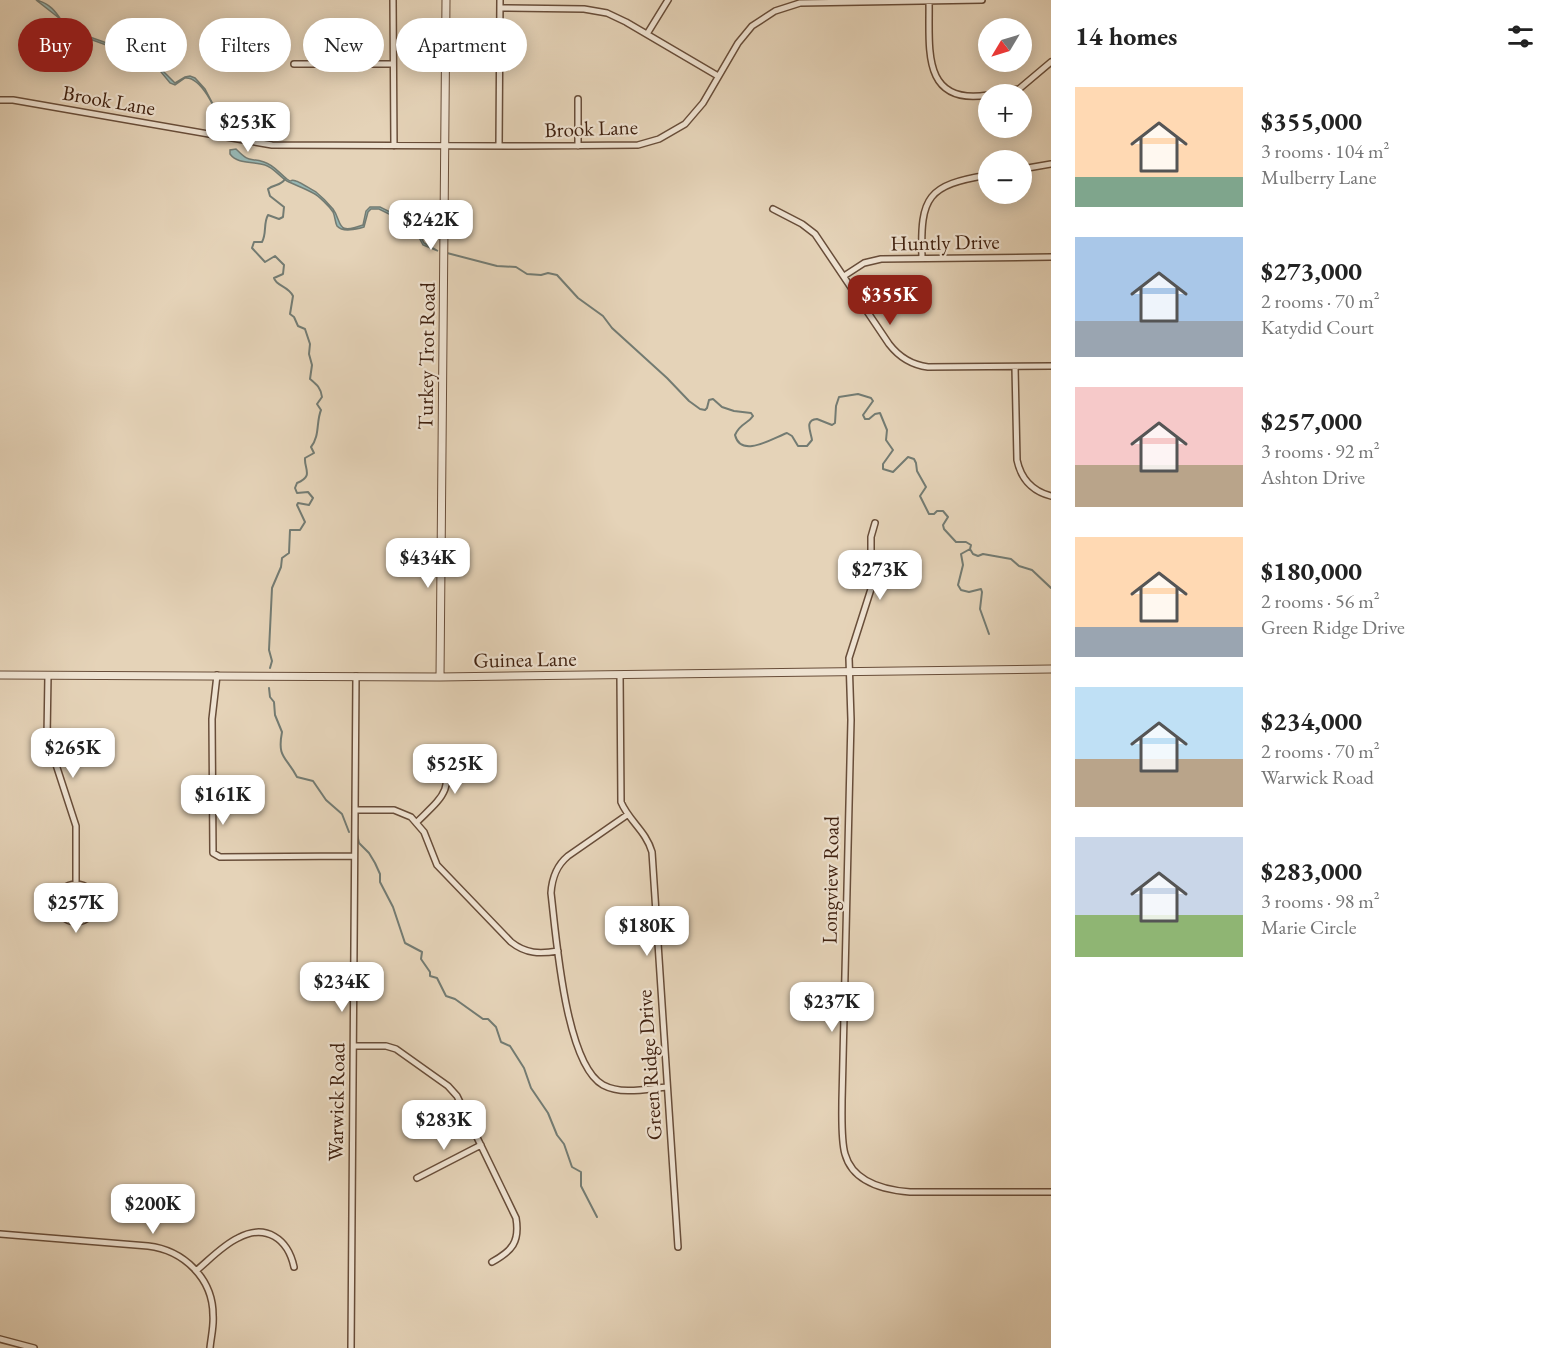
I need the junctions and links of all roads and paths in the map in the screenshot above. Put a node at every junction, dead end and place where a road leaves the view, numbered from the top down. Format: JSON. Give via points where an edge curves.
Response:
{"nodes":[{"id":1,"x":393,"y":0,"type":"edge"},
{"id":2,"x":446,"y":0,"type":"edge"},
{"id":3,"x":501,"y":0,"type":"edge"},
{"id":4,"x":668,"y":0,"type":"edge"},
{"id":5,"x":982,"y":0,"type":"edge"},
{"id":6,"x":928,"y":1,"type":"edge"},
{"id":7,"x":500,"y":8,"type":"junction"},
{"id":8,"x":647,"y":34,"type":"junction"},
{"id":9,"x":1051,"y":62,"type":"edge"},
{"id":10,"x":294,"y":64,"type":"dead end"},
{"id":11,"x":393,"y":64,"type":"junction"},
{"id":12,"x":718,"y":76,"type":"junction"},
{"id":13,"x":1025,"y":84,"type":"edge"},
{"id":14,"x":978,"y":96,"type":"edge"},
{"id":15,"x":578,"y":99,"type":"dead end"},
{"id":16,"x":0,"y":100,"type":"edge"},
{"id":17,"x":394,"y":146,"type":"junction"},
{"id":18,"x":445,"y":146,"type":"junction"},
{"id":19,"x":499,"y":146,"type":"junction"},
{"id":20,"x":578,"y":146,"type":"junction"},
{"id":21,"x":1051,"y":164,"type":"edge"},
{"id":22,"x":1032,"y":167,"type":"edge"},
{"id":23,"x":978,"y":177,"type":"edge"},
{"id":24,"x":773,"y":209,"type":"dead end"},
{"id":25,"x":922,"y":257,"type":"junction"},
{"id":26,"x":1051,"y":257,"type":"edge"},
{"id":27,"x":844,"y":276,"type":"junction"},
{"id":28,"x":1051,"y":366,"type":"edge"},
{"id":29,"x":1015,"y":367,"type":"junction"},
{"id":30,"x":1051,"y":496,"type":"edge"},
{"id":31,"x":875,"y":523,"type":"dead end"},
{"id":32,"x":1051,"y":669,"type":"edge"},
{"id":33,"x":850,"y":672,"type":"junction"},
{"id":34,"x":0,"y":675,"type":"edge"},
{"id":35,"x":48,"y":675,"type":"junction"},
{"id":36,"x":217,"y":675,"type":"junction"},
{"id":37,"x":620,"y":675,"type":"junction"},
{"id":38,"x":356,"y":676,"type":"junction"},
{"id":39,"x":440,"y":677,"type":"junction"},
{"id":40,"x":439,"y":755,"type":"dead end"},
{"id":41,"x":355,"y":810,"type":"junction"},
{"id":42,"x":627,"y":815,"type":"junction"},
{"id":43,"x":417,"y":822,"type":"junction"},
{"id":44,"x":354,"y":856,"type":"junction"},
{"id":45,"x":76,"y":884,"type":"junction"},
{"id":46,"x":558,"y":951,"type":"junction"},
{"id":47,"x":354,"y":1046,"type":"junction"},
{"id":48,"x":667,"y":1087,"type":"junction"},
{"id":49,"x":481,"y":1145,"type":"junction"},
{"id":50,"x":417,"y":1178,"type":"dead end"},
{"id":51,"x":1051,"y":1192,"type":"edge"},
{"id":52,"x":0,"y":1234,"type":"edge"},
{"id":53,"x":678,"y":1247,"type":"dead end"},
{"id":54,"x":492,"y":1262,"type":"dead end"},
{"id":55,"x":294,"y":1267,"type":"dead end"},
{"id":56,"x":197,"y":1270,"type":"junction"},
{"id":57,"x":0,"y":1339,"type":"edge"},
{"id":58,"x":34,"y":1348,"type":"edge"},
{"id":59,"x":210,"y":1348,"type":"edge"},
{"id":60,"x":351,"y":1348,"type":"edge"}],
"edges":[{"from":1,"to":11,"type":"street"},
{"from":2,"to":18,"type":"street","name":"Turkey Trot Road"},
{"from":3,"to":7,"type":"street"},
{"from":4,"to":8,"type":"street"},
{"from":5,"to":6,"type":"street","name":"Brook Lane"},
{"from":6,"to":12,"type":"street","name":"Brook Lane","via":[[787,6],[752,26]]},
{"from":6,"to":14,"type":"street","via":[[930,62],[937,78],[958,95]]},
{"from":7,"to":8,"type":"street","via":[[594,10]]},
{"from":7,"to":19,"type":"street"},
{"from":8,"to":12,"type":"street"},
{"from":9,"to":13,"type":"street"},
{"from":10,"to":11,"type":"street"},
{"from":11,"to":17,"type":"street"},
{"from":12,"to":20,"type":"street","name":"Brook Lane","via":[[695,114],[659,140]]},
{"from":15,"to":20,"type":"street"},
{"from":16,"to":17,"type":"street","name":"Brook Lane","via":[[264,144]]},
{"from":17,"to":18,"type":"street","name":"Brook Lane"},
{"from":18,"to":19,"type":"street","name":"Brook Lane"},
{"from":18,"to":39,"type":"street","name":"Turkey Trot Road"},
{"from":19,"to":20,"type":"street","name":"Brook Lane"},
{"from":21,"to":22,"type":"street"},
{"from":23,"to":25,"type":"street","via":[[951,183],[931,198],[922,219]]},
{"from":24,"to":27,"type":"street","via":[[815,234]]},
{"from":25,"to":26,"type":"street","name":"Huntly Drive"},
{"from":25,"to":27,"type":"street","name":"Huntly Drive","via":[[874,260]]},
{"from":27,"to":29,"type":"street","via":[[888,344],[911,363],[928,367]]},
{"from":28,"to":29,"type":"street"},
{"from":29,"to":30,"type":"street","via":[[1019,468],[1032,487]]},
{"from":31,"to":33,"type":"street","name":"Longview Road","via":[[871,537],[871,589],[851,651]]},
{"from":32,"to":33,"type":"street","name":"Guinea Lane"},
{"from":33,"to":37,"type":"street","name":"Guinea Lane"},
{"from":33,"to":51,"type":"street","name":"Longview Road","via":[[842,1101],[845,1153],[865,1180],[888,1190]]},
{"from":34,"to":35,"type":"street","name":"Guinea Lane"},
{"from":35,"to":36,"type":"street","name":"Guinea Lane"},
{"from":35,"to":45,"type":"street","via":[[47,737],[76,826]]},
{"from":36,"to":38,"type":"street","name":"Guinea Lane"},
{"from":36,"to":44,"type":"street","via":[[212,719],[213,853],[220,857]]},
{"from":37,"to":39,"type":"street","name":"Guinea Lane"},
{"from":37,"to":42,"type":"street","name":"Green Ridge Drive","via":[[620,788]]},
{"from":38,"to":39,"type":"street","name":"Guinea Lane"},
{"from":38,"to":41,"type":"street","name":"Warwick Road"},
{"from":40,"to":43,"type":"street","via":[[446,769],[446,787]]},
{"from":41,"to":43,"type":"street","via":[[394,810]]},
{"from":41,"to":44,"type":"street","name":"Warwick Road"},
{"from":42,"to":46,"type":"street","via":[[567,856],[555,871],[551,893]]},
{"from":42,"to":48,"type":"street","name":"Green Ridge Drive","via":[[646,835],[651,852]]},
{"from":43,"to":46,"type":"street","via":[[437,865],[511,942],[531,952]]},
{"from":44,"to":47,"type":"street","name":"Warwick Road"},
{"from":45,"to":45,"type":"street","via":[[63,889],[57,903],[63,917],[75,922],[87,919],[95,904],[91,891]]},
{"from":46,"to":48,"type":"street","via":[[565,1002],[584,1063],[592,1076],[614,1089]]},
{"from":47,"to":49,"type":"street","via":[[396,1049],[448,1086]]},
{"from":47,"to":60,"type":"street","name":"Warwick Road"},
{"from":48,"to":53,"type":"street","name":"Green Ridge Drive"},
{"from":49,"to":50,"type":"street"},
{"from":49,"to":54,"type":"street","via":[[518,1226],[516,1240],[509,1250]]},
{"from":52,"to":56,"type":"street","via":[[155,1246]]},
{"from":55,"to":56,"type":"street","via":[[288,1249],[277,1238],[252,1233],[231,1241]]},
{"from":56,"to":59,"type":"street","via":[[213,1306]]},
{"from":57,"to":58,"type":"street"}]}
